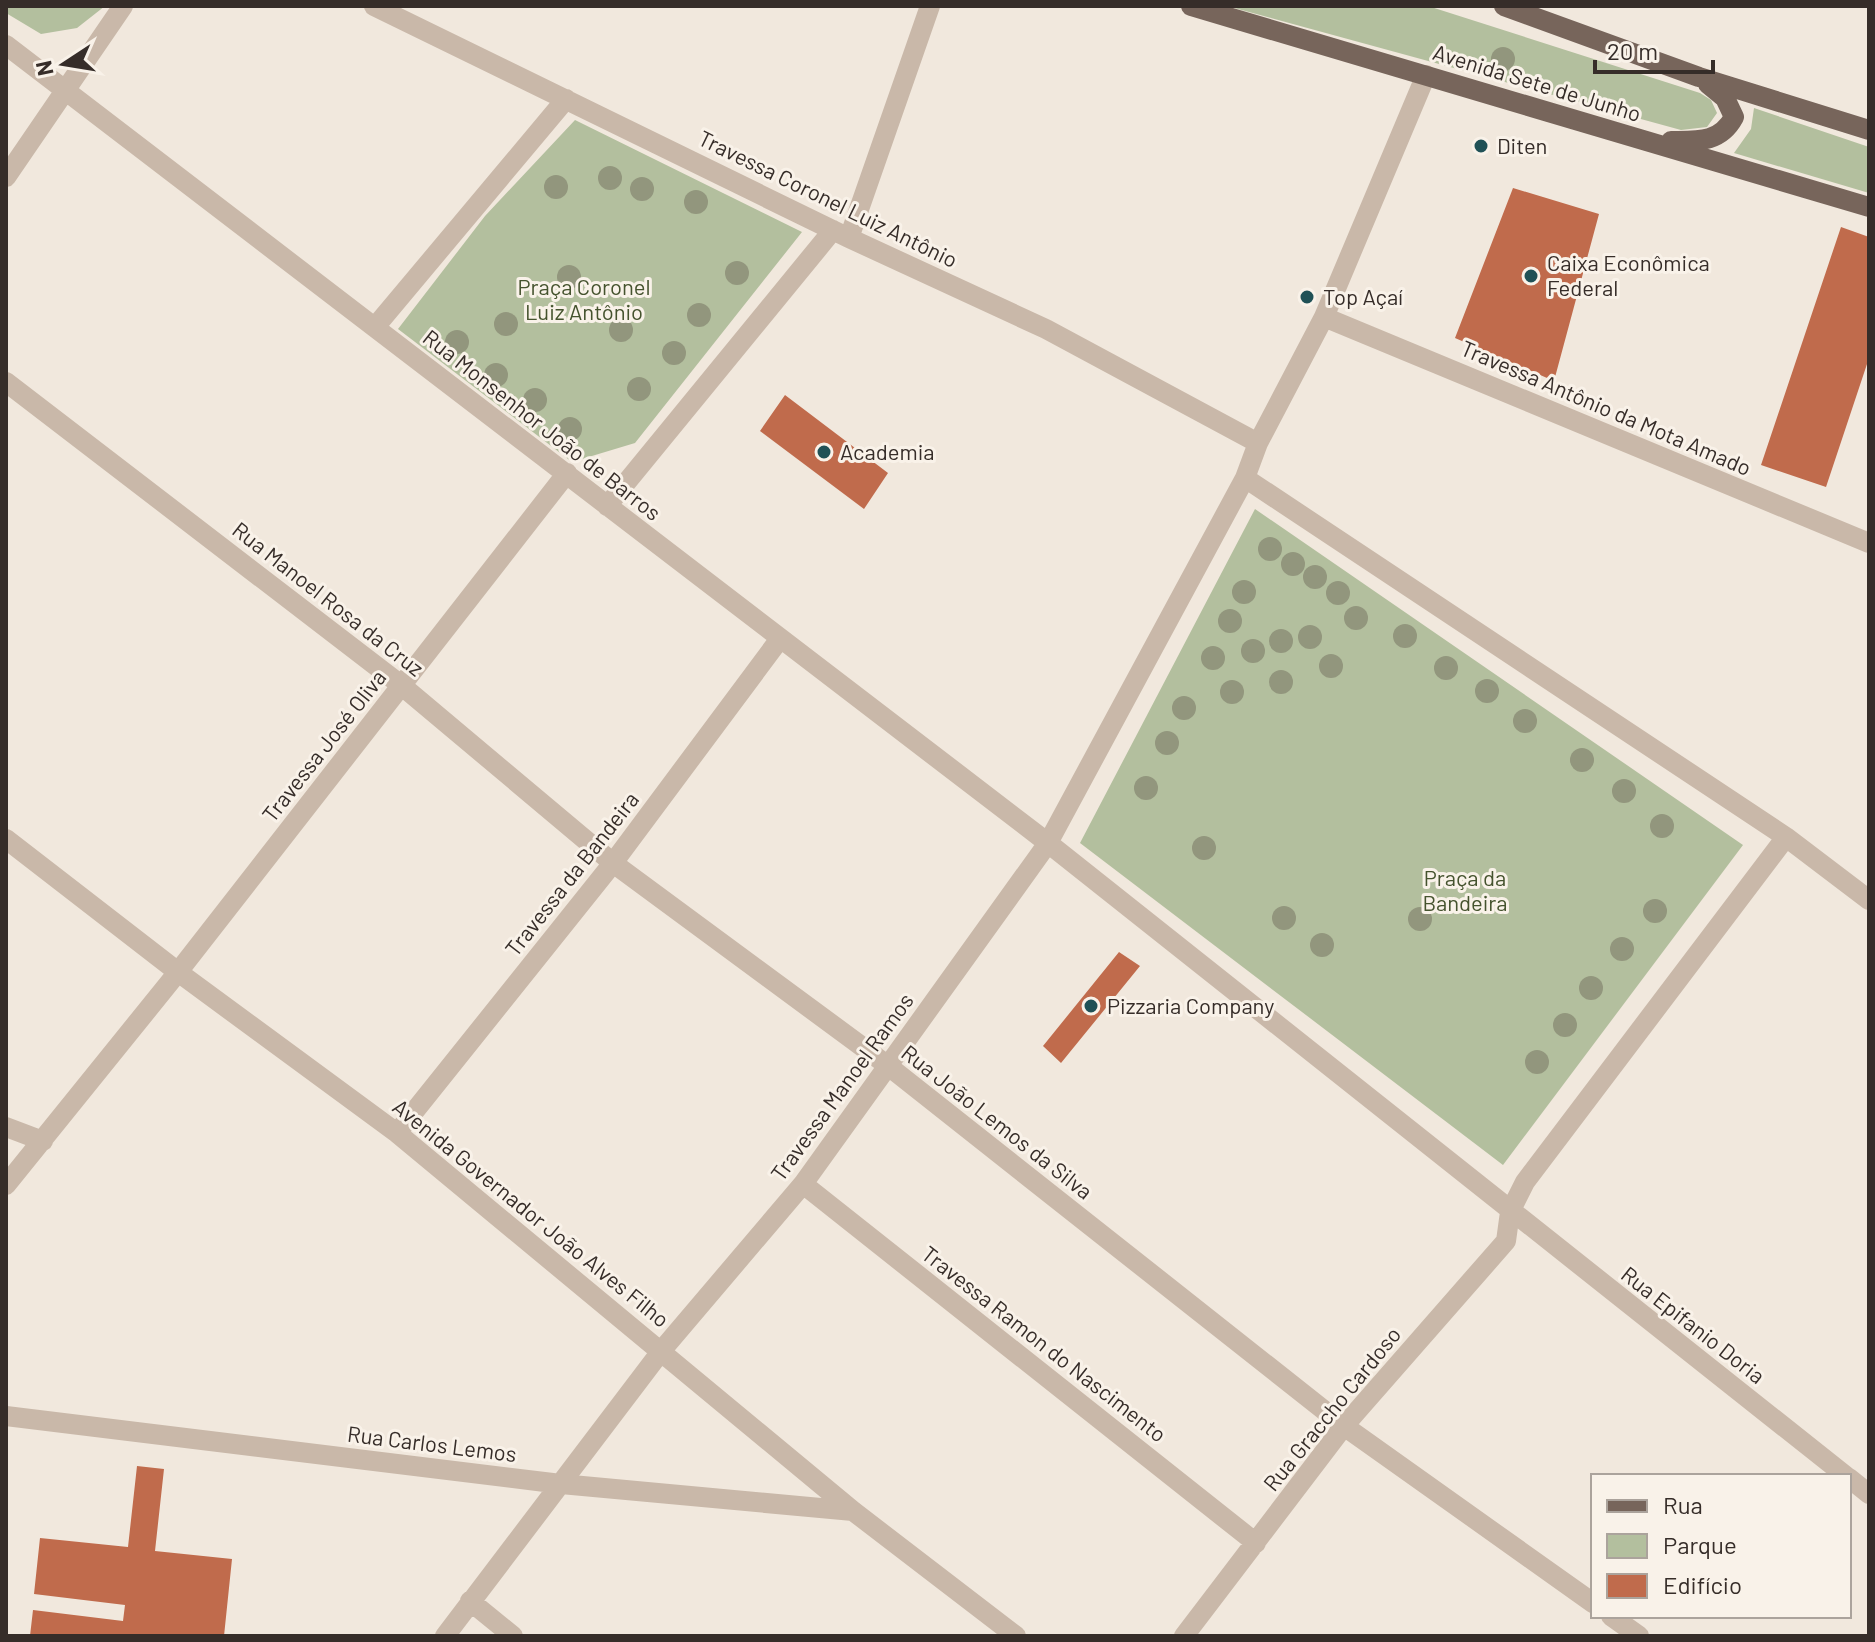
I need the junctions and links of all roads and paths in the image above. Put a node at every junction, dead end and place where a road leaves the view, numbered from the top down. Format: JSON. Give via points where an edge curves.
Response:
{"nodes":[{"id":1,"x":123,"y":6,"type":"edge"},
{"id":2,"x":374,"y":6,"type":"edge"},
{"id":3,"x":930,"y":6,"type":"edge"},
{"id":4,"x":1191,"y":6,"type":"edge"},
{"id":5,"x":1504,"y":6,"type":"edge"},
{"id":6,"x":6,"y":45,"type":"edge"},
{"id":7,"x":1426,"y":75,"type":"junction"},
{"id":8,"x":1699,"y":77,"type":"junction"},
{"id":9,"x":65,"y":94,"type":"junction"},
{"id":10,"x":566,"y":99,"type":"junction"},
{"id":11,"x":1869,"y":130,"type":"edge"},
{"id":12,"x":1647,"y":141,"type":"junction"},
{"id":13,"x":6,"y":177,"type":"edge"},
{"id":14,"x":1869,"y":207,"type":"edge"},
{"id":15,"x":841,"y":234,"type":"junction"},
{"id":16,"x":1324,"y":317,"type":"junction"},
{"id":17,"x":375,"y":327,"type":"junction"},
{"id":18,"x":6,"y":382,"type":"edge"},
{"id":19,"x":1258,"y":443,"type":"junction"},
{"id":20,"x":567,"y":473,"type":"junction"},
{"id":21,"x":1245,"y":478,"type":"junction"},
{"id":22,"x":607,"y":506,"type":"junction"},
{"id":23,"x":1869,"y":543,"type":"edge"},
{"id":24,"x":779,"y":640,"type":"junction"},
{"id":25,"x":401,"y":685,"type":"junction"},
{"id":26,"x":1786,"y":837,"type":"junction"},
{"id":27,"x":6,"y":839,"type":"edge"},
{"id":28,"x":1048,"y":843,"type":"junction"},
{"id":29,"x":613,"y":863,"type":"junction"},
{"id":30,"x":1869,"y":900,"type":"edge"},
{"id":31,"x":178,"y":972,"type":"junction"},
{"id":32,"x":887,"y":1065,"type":"junction"},
{"id":33,"x":6,"y":1127,"type":"edge"},
{"id":34,"x":397,"y":1133,"type":"junction"},
{"id":35,"x":43,"y":1141,"type":"junction"},
{"id":36,"x":803,"y":1184,"type":"junction"},
{"id":37,"x":6,"y":1185,"type":"edge"},
{"id":38,"x":1510,"y":1212,"type":"junction"},
{"id":39,"x":662,"y":1350,"type":"junction"},
{"id":40,"x":6,"y":1416,"type":"edge"},
{"id":41,"x":1344,"y":1426,"type":"junction"},
{"id":42,"x":1844,"y":1474,"type":"edge"},
{"id":43,"x":1851,"y":1479,"type":"edge"},
{"id":44,"x":561,"y":1484,"type":"junction"},
{"id":45,"x":1869,"y":1494,"type":"edge"},
{"id":46,"x":853,"y":1511,"type":"junction"},
{"id":47,"x":1256,"y":1543,"type":"junction"},
{"id":48,"x":470,"y":1601,"type":"junction"},
{"id":49,"x":1591,"y":1602,"type":"edge"},
{"id":50,"x":1614,"y":1618,"type":"edge"},
{"id":51,"x":445,"y":1636,"type":"edge"},
{"id":52,"x":513,"y":1636,"type":"edge"},
{"id":53,"x":1016,"y":1636,"type":"edge"},
{"id":54,"x":1184,"y":1636,"type":"edge"},
{"id":55,"x":1639,"y":1636,"type":"edge"}],
"edges":[{"from":1,"to":9,"type":"street"},
{"from":2,"to":10,"type":"street","name":"Travessa Coronel Luiz Antônio"},
{"from":3,"to":15,"type":"street"},
{"from":4,"to":7,"type":"main road","name":"Avenida Sete de Junho"},
{"from":5,"to":8,"type":"main road"},
{"from":6,"to":9,"type":"street","name":"Rua Monsenhor João de Barros"},
{"from":7,"to":12,"type":"main road","name":"Avenida Sete de Junho"},
{"from":7,"to":16,"type":"street"},
{"from":8,"to":11,"type":"main road"},
{"from":8,"to":12,"type":"main road","via":[[1725,98],[1734,117],[1729,126],[1705,141]]},
{"from":9,"to":13,"type":"street"},
{"from":9,"to":17,"type":"street","name":"Rua Monsenhor João de Barros"},
{"from":10,"to":15,"type":"street","name":"Travessa Coronel Luiz Antônio"},
{"from":10,"to":17,"type":"street"},
{"from":12,"to":14,"type":"main road","name":"Avenida Sete de Junho"},
{"from":15,"to":19,"type":"street","name":"Travessa Coronel Luiz Antônio","via":[[1046,329]]},
{"from":15,"to":22,"type":"street"},
{"from":16,"to":19,"type":"street"},
{"from":16,"to":23,"type":"street","name":"Travessa Antônio da Mota Amado"},
{"from":17,"to":20,"type":"street","name":"Rua Monsenhor João de Barros"},
{"from":18,"to":25,"type":"street","name":"Rua Manoel Rosa da Cruz"},
{"from":19,"to":21,"type":"street"},
{"from":20,"to":22,"type":"street","name":"Rua Monsenhor João de Barros"},
{"from":20,"to":25,"type":"street","name":"Travessa José Oliva"},
{"from":21,"to":26,"type":"street"},
{"from":21,"to":28,"type":"street"},
{"from":22,"to":24,"type":"street","name":"Rua Monsenhor João de Barros"},
{"from":24,"to":28,"type":"street","name":"Rua Monsenhor João de Barros"},
{"from":24,"to":29,"type":"street","name":"Travessa da Bandeira"},
{"from":25,"to":29,"type":"street","name":"Rua Manoel Rosa da Cruz"},
{"from":25,"to":31,"type":"street","name":"Travessa José Oliva"},
{"from":26,"to":30,"type":"street"},
{"from":26,"to":38,"type":"street","via":[[1525,1182]]},
{"from":27,"to":31,"type":"street","name":"Avenida Governador João Alves Filho"},
{"from":28,"to":32,"type":"street","name":"Travessa Manoel Ramos"},
{"from":28,"to":38,"type":"street"},
{"from":29,"to":32,"type":"street","name":"Rua João Lemos da Silva"},
{"from":29,"to":34,"type":"street","name":"Travessa da Bandeira"},
{"from":31,"to":34,"type":"street","name":"Avenida Governador João Alves Filho"},
{"from":31,"to":35,"type":"street","name":"Travessa José Oliva"},
{"from":32,"to":36,"type":"street","name":"Travessa Manoel Ramos"},
{"from":32,"to":41,"type":"street","name":"Rua João Lemos da Silva"},
{"from":33,"to":35,"type":"street"},
{"from":34,"to":39,"type":"street","name":"Avenida Governador João Alves Filho"},
{"from":35,"to":37,"type":"street","name":"Travessa José Oliva"},
{"from":36,"to":39,"type":"street","name":"Travessa Manoel Ramos"},
{"from":36,"to":47,"type":"street","name":"Travessa Ramon do Nascimento"},
{"from":38,"to":41,"type":"street","name":"Rua Graccho Cardoso","via":[[1506,1241]]},
{"from":38,"to":42,"type":"street","name":"Rua Epifanio Doria"},
{"from":39,"to":44,"type":"street","name":"Travessa Manoel Ramos"},
{"from":39,"to":46,"type":"street","name":"Avenida Governador João Alves Filho"},
{"from":40,"to":44,"type":"street","name":"Rua Carlos Lemos"},
{"from":41,"to":47,"type":"street","name":"Rua Graccho Cardoso"},
{"from":41,"to":49,"type":"street","name":"Rua João Lemos da Silva"},
{"from":43,"to":45,"type":"street","name":"Rua Epifanio Doria"},
{"from":44,"to":46,"type":"street","name":"Rua Carlos Lemos"},
{"from":44,"to":48,"type":"street","name":"Travessa Manoel Ramos"},
{"from":46,"to":53,"type":"street","name":"Avenida Governador João Alves Filho"},
{"from":47,"to":54,"type":"street","name":"Rua Graccho Cardoso"},
{"from":48,"to":51,"type":"street","name":"Travessa Manoel Ramos"},
{"from":48,"to":52,"type":"street"},
{"from":50,"to":55,"type":"street"}]}
